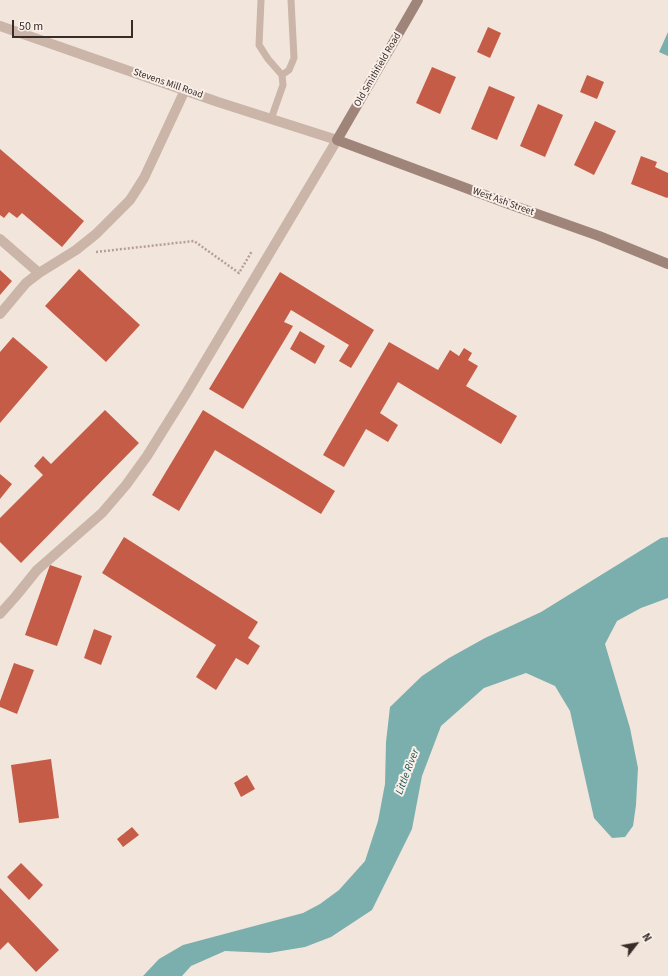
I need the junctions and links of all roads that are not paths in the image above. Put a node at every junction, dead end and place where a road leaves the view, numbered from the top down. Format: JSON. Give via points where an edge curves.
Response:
{"nodes":[{"id":1,"x":261,"y":0,"type":"edge"},
{"id":2,"x":291,"y":0,"type":"edge"},
{"id":3,"x":418,"y":0,"type":"edge"},
{"id":4,"x":0,"y":26,"type":"edge"},
{"id":5,"x":282,"y":75,"type":"junction"},
{"id":6,"x":185,"y":90,"type":"junction"},
{"id":7,"x":271,"y":119,"type":"junction"},
{"id":8,"x":337,"y":140,"type":"junction"},
{"id":9,"x":0,"y":238,"type":"edge"},
{"id":10,"x":668,"y":264,"type":"edge"},
{"id":11,"x":39,"y":273,"type":"junction"},
{"id":12,"x":0,"y":314,"type":"edge"},
{"id":13,"x":0,"y":614,"type":"edge"}],
"edges":[{"from":1,"to":5,"type":"lane","via":[[258,46]]},
{"from":2,"to":5,"type":"lane","via":[[294,58],[289,70]]},
{"from":3,"to":8,"type":"main road","name":"Old Smithfield Road"},
{"from":4,"to":6,"type":"street","name":"Stevens Mill Road"},
{"from":5,"to":7,"type":"lane","via":[[283,85]]},
{"from":6,"to":7,"type":"street","name":"Stevens Mill Road"},
{"from":6,"to":11,"type":"street","via":[[144,178],[130,200],[96,234]]},
{"from":7,"to":8,"type":"street","name":"Stevens Mill Road"},
{"from":8,"to":10,"type":"main road","name":"West Ash Street","via":[[599,236]]},
{"from":8,"to":13,"type":"street","via":[[191,385],[126,486],[102,514],[37,570]]},
{"from":9,"to":11,"type":"street"},
{"from":11,"to":12,"type":"street"}]}
